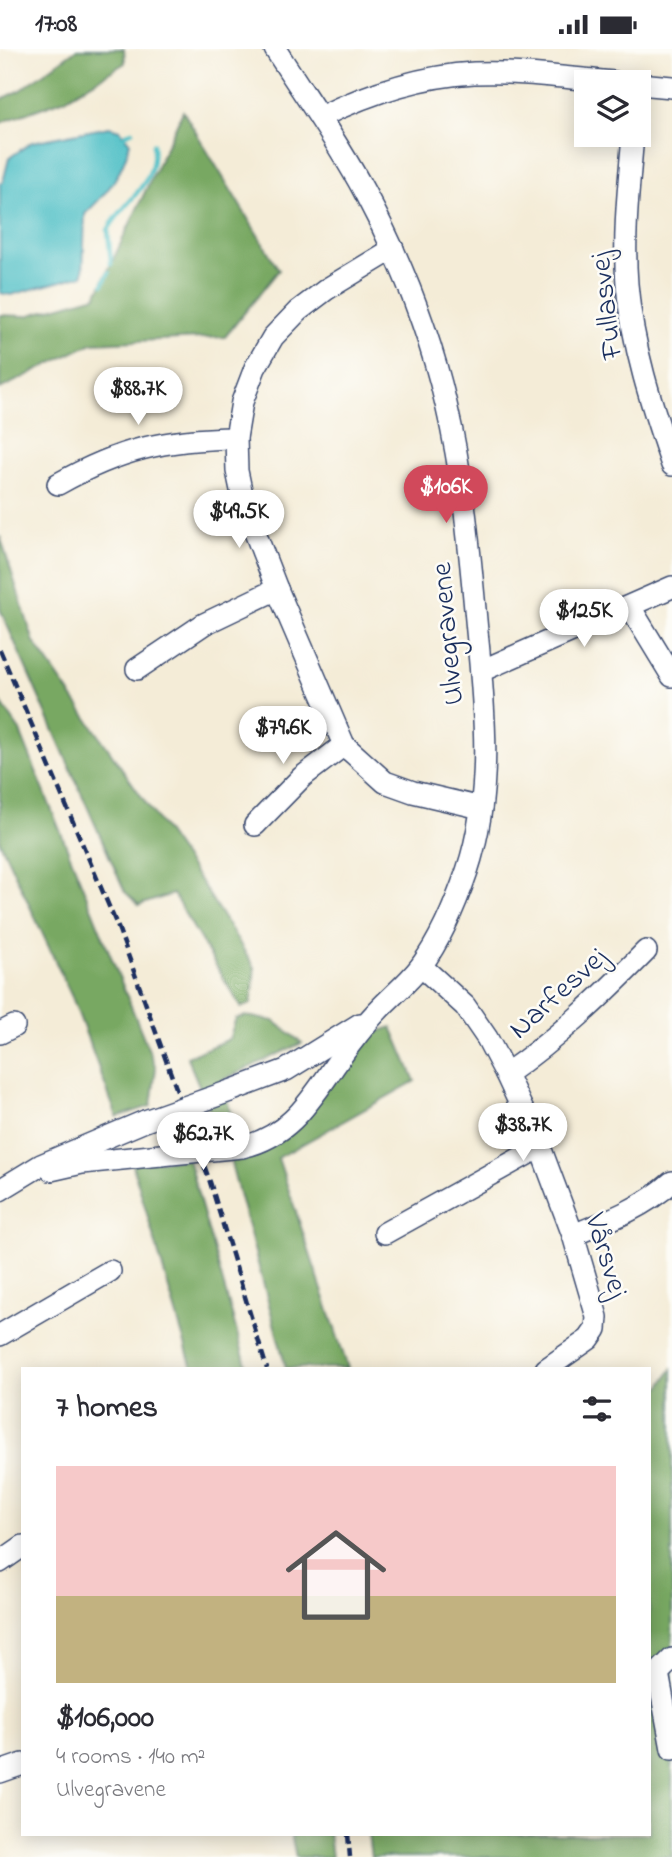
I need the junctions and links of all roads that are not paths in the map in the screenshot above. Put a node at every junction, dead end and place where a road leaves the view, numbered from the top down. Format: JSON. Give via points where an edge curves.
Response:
{"nodes":[{"id":1,"x":275,"y":49,"type":"edge"},
{"id":2,"x":574,"y":78,"type":"edge"},
{"id":3,"x":651,"y":85,"type":"edge"},
{"id":4,"x":672,"y":87,"type":"edge"},
{"id":5,"x":320,"y":117,"type":"junction"},
{"id":6,"x":632,"y":147,"type":"edge"},
{"id":7,"x":393,"y":249,"type":"junction"},
{"id":8,"x":236,"y":438,"type":"junction"},
{"id":9,"x":672,"y":465,"type":"edge"},
{"id":10,"x":58,"y":484,"type":"dead end"},
{"id":11,"x":672,"y":587,"type":"edge"},
{"id":12,"x":277,"y":589,"type":"junction"},
{"id":13,"x":630,"y":607,"type":"junction"},
{"id":14,"x":137,"y":670,"type":"dead end"},
{"id":15,"x":481,"y":671,"type":"junction"},
{"id":16,"x":672,"y":676,"type":"edge"},
{"id":17,"x":344,"y":745,"type":"junction"},
{"id":18,"x":481,"y":808,"type":"junction"},
{"id":19,"x":255,"y":825,"type":"dead end"},
{"id":20,"x":646,"y":951,"type":"dead end"},
{"id":21,"x":421,"y":966,"type":"junction"},
{"id":22,"x":373,"y":1015,"type":"junction"},
{"id":23,"x":506,"y":1074,"type":"junction"},
{"id":24,"x":540,"y":1147,"type":"junction"},
{"id":25,"x":672,"y":1182,"type":"edge"},
{"id":26,"x":6,"y":1186,"type":"edge"},
{"id":27,"x":385,"y":1233,"type":"dead end"},
{"id":28,"x":573,"y":1235,"type":"junction"},
{"id":29,"x":110,"y":1271,"type":"dead end"},
{"id":30,"x":0,"y":1335,"type":"edge"},
{"id":31,"x":549,"y":1367,"type":"edge"},
{"id":32,"x":21,"y":1547,"type":"edge"},
{"id":33,"x":0,"y":1562,"type":"edge"},
{"id":34,"x":672,"y":1658,"type":"edge"},
{"id":35,"x":672,"y":1749,"type":"edge"},
{"id":36,"x":21,"y":1765,"type":"edge"},
{"id":37,"x":0,"y":1772,"type":"edge"}],
"edges":[{"from":1,"to":5,"type":"street","name":"Ulvegravene"},
{"from":2,"to":5,"type":"street","via":[[514,73],[433,78],[394,86]]},
{"from":3,"to":4,"type":"street"},
{"from":5,"to":7,"type":"street","name":"Ulvegravene"},
{"from":6,"to":9,"type":"street","name":"Fullasvej","via":[[627,284],[635,340]]},
{"from":7,"to":8,"type":"street","via":[[327,289],[273,337],[254,368]]},
{"from":7,"to":15,"type":"street","name":"Ulvegravene","via":[[426,333],[456,448]]},
{"from":8,"to":10,"type":"street","via":[[196,438],[124,452]]},
{"from":8,"to":12,"type":"street","via":[[244,505]]},
{"from":11,"to":13,"type":"street"},
{"from":12,"to":14,"type":"street","via":[[204,624]]},
{"from":12,"to":17,"type":"street"},
{"from":13,"to":15,"type":"street"},
{"from":13,"to":16,"type":"street"},
{"from":15,"to":18,"type":"street","name":"Ulvegravene","via":[[485,766]]},
{"from":17,"to":18,"type":"street","via":[[385,782]]},
{"from":17,"to":19,"type":"street","via":[[302,776]]},
{"from":18,"to":21,"type":"street","name":"Ulvegravene","via":[[467,871]]},
{"from":20,"to":23,"type":"street","name":"Narfesvej","via":[[592,1006]]},
{"from":21,"to":22,"type":"street","name":"Ulvegravene"},
{"from":21,"to":23,"type":"street","name":"Vårsvej","via":[[465,1006]]},
{"from":22,"to":26,"type":"street","name":"Ulvegravene","bridge":true,"via":[[286,1070],[145,1121],[41,1165]]},
{"from":22,"to":26,"type":"street","name":"Ulvegravene","bridge":true,"via":[[306,1108],[284,1129],[257,1144],[82,1163]]},
{"from":23,"to":24,"type":"street","name":"Vårsvej"},
{"from":24,"to":27,"type":"street"},
{"from":24,"to":28,"type":"street","name":"Vårsvej"},
{"from":25,"to":28,"type":"street","via":[[619,1217]]},
{"from":28,"to":31,"type":"street","name":"Vårsvej","via":[[597,1317],[596,1329]]},
{"from":29,"to":30,"type":"street"},
{"from":32,"to":33,"type":"street"},
{"from":34,"to":35,"type":"street","via":[[659,1673]]},
{"from":36,"to":37,"type":"street"}]}
